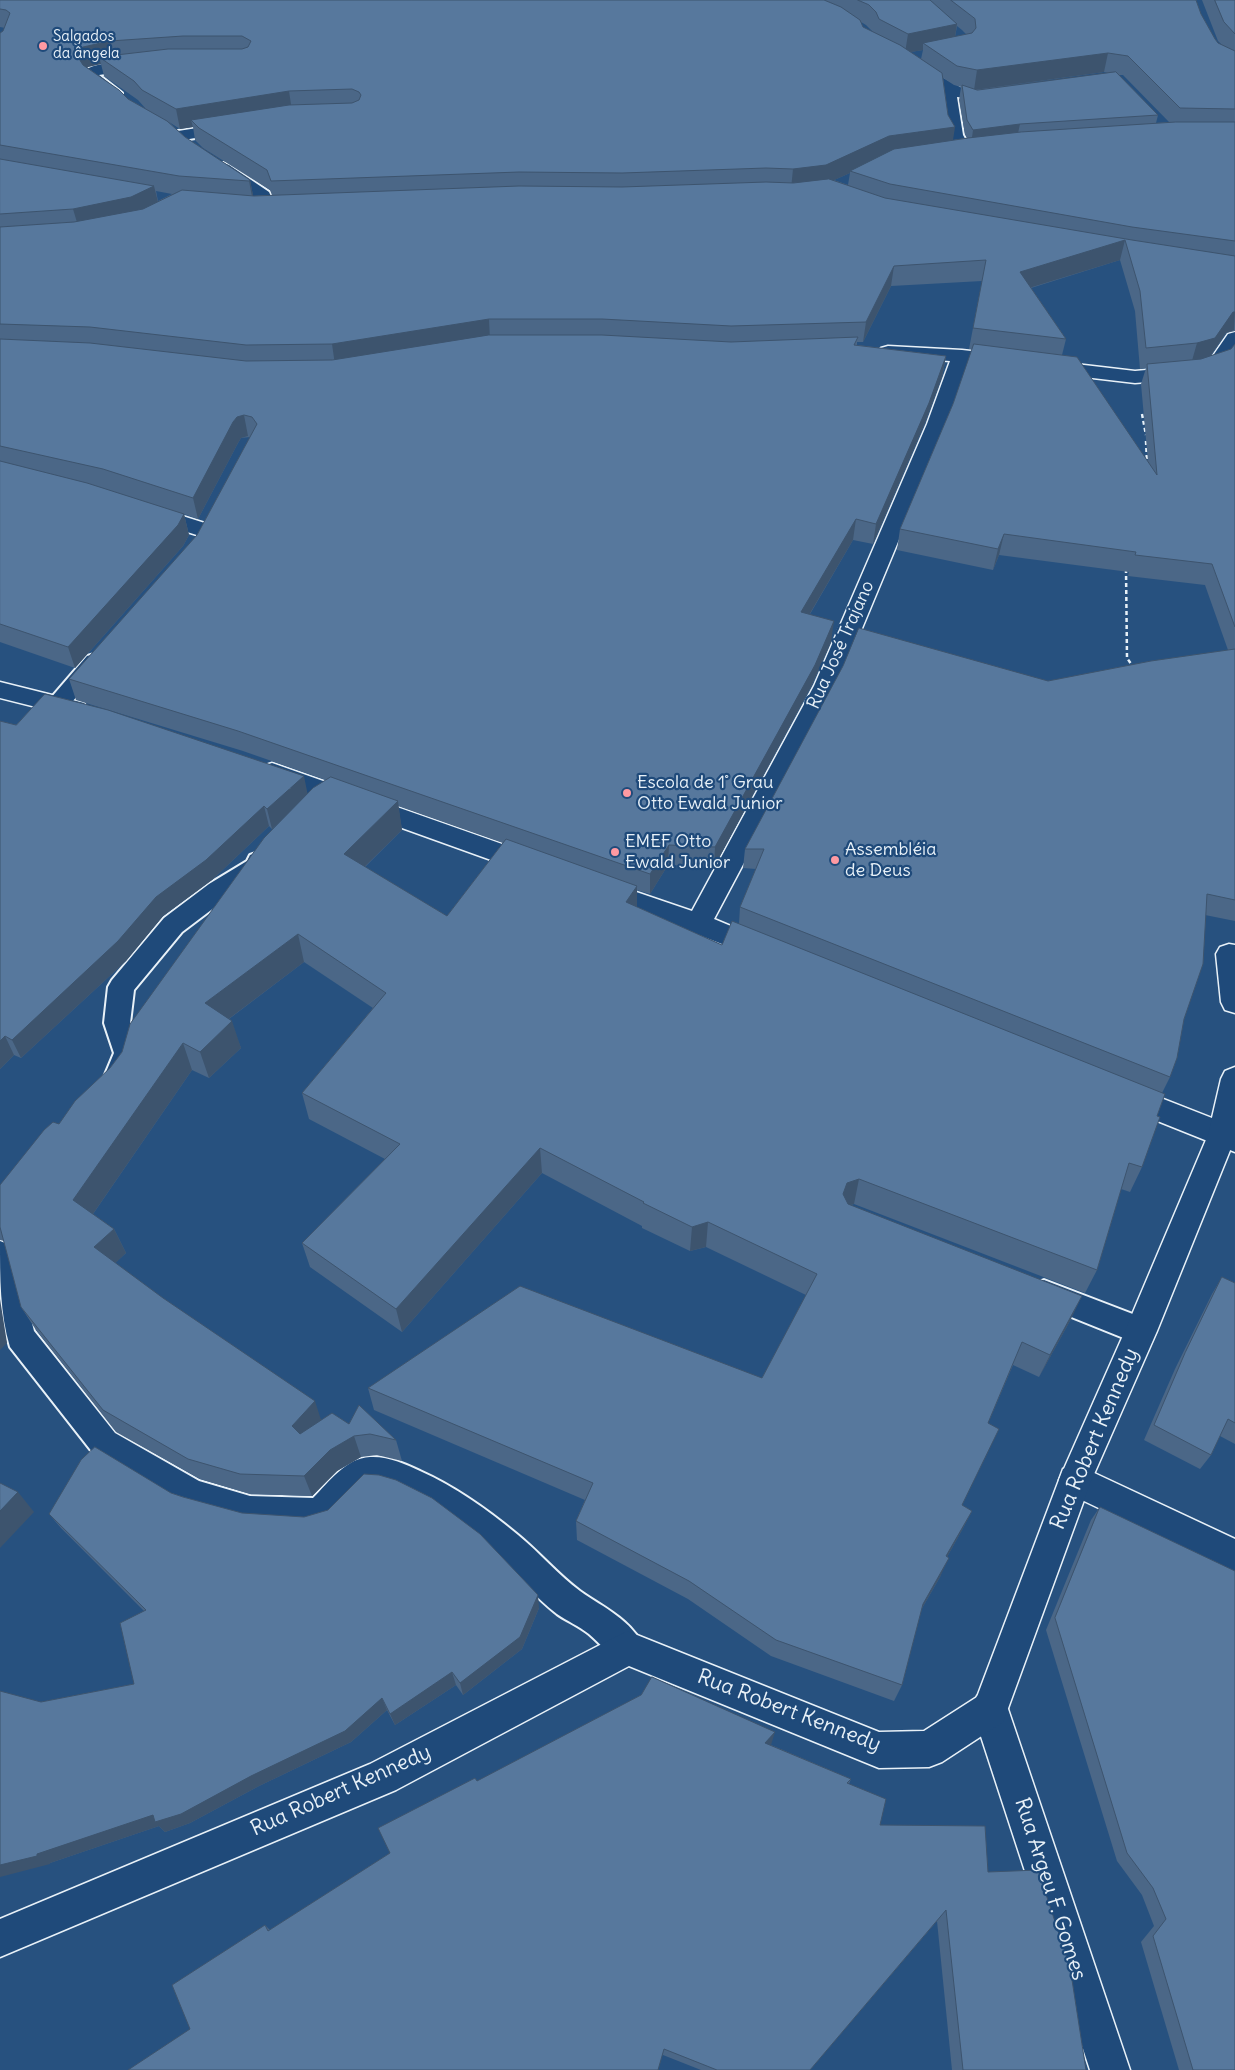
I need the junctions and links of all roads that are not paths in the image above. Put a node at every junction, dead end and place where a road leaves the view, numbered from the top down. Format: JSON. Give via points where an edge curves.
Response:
{"nodes":[{"id":1,"x":927,"y":56,"type":"edge"},
{"id":2,"x":153,"y":64,"type":"edge"},
{"id":3,"x":948,"y":90,"type":"junction"},
{"id":4,"x":1009,"y":92,"type":"edge"},
{"id":5,"x":123,"y":100,"type":"edge"},
{"id":6,"x":241,"y":126,"type":"edge"},
{"id":7,"x":190,"y":147,"type":"edge"},
{"id":8,"x":982,"y":149,"type":"edge"},
{"id":9,"x":964,"y":151,"type":"junction"},
{"id":10,"x":944,"y":154,"type":"edge"},
{"id":11,"x":210,"y":160,"type":"edge"},
{"id":12,"x":239,"y":207,"type":"edge"},
{"id":13,"x":277,"y":208,"type":"edge"},
{"id":14,"x":258,"y":209,"type":"junction"},
{"id":15,"x":1235,"y":338,"type":"edge"},
{"id":16,"x":870,"y":351,"type":"edge"},
{"id":17,"x":962,"y":356,"type":"junction"},
{"id":18,"x":129,"y":506,"type":"edge"},
{"id":19,"x":208,"y":522,"type":"joint"},
{"id":20,"x":194,"y":550,"type":"edge"},
{"id":21,"x":110,"y":645,"type":"edge"},
{"id":22,"x":0,"y":690,"type":"edge"},
{"id":23,"x":58,"y":704,"type":"junction"},
{"id":24,"x":95,"y":715,"type":"edge"},
{"id":25,"x":249,"y":764,"type":"edge"},
{"id":26,"x":334,"y":794,"type":"junction"},
{"id":27,"x":310,"y":810,"type":"edge"},
{"id":28,"x":274,"y":845,"type":"edge"},
{"id":29,"x":549,"y":871,"type":"edge"},
{"id":30,"x":577,"y":881,"type":"edge"},
{"id":31,"x":698,"y":924,"type":"junction"},
{"id":32,"x":1235,"y":955,"type":"edge"},
{"id":33,"x":781,"y":957,"type":"edge"},
{"id":34,"x":1235,"y":1002,"type":"edge"},
{"id":35,"x":1235,"y":1079,"type":"edge"},
{"id":36,"x":1102,"y":1086,"type":"edge"},
{"id":37,"x":105,"y":1092,"type":"edge"},
{"id":38,"x":1228,"y":1137,"type":"edge"},
{"id":39,"x":0,"y":1254,"type":"edge"},
{"id":40,"x":1020,"y":1283,"type":"edge"},
{"id":41,"x":1141,"y":1331,"type":"junction"},
{"id":42,"x":1075,"y":1480,"type":"junction"},
{"id":43,"x":1235,"y":1556,"type":"edge"},
{"id":44,"x":628,"y":1648,"type":"junction"},
{"id":45,"x":990,"y":1709,"type":"junction"},
{"id":46,"x":0,"y":1938,"type":"edge"},
{"id":47,"x":1110,"y":2070,"type":"edge"}],
"edges":[{"from":1,"to":3,"type":"lane","via":[[903,60]]},
{"from":2,"to":5,"type":"lane","via":[[90,73],[94,80]]},
{"from":3,"to":4,"type":"lane","via":[[974,97]]},
{"from":3,"to":9,"type":"lane","via":[[955,135]]},
{"from":6,"to":7,"type":"lane","via":[[172,134]]},
{"from":8,"to":9,"type":"street"},
{"from":9,"to":10,"type":"street"},
{"from":11,"to":14,"type":"lane","via":[[263,196],[265,200]]},
{"from":12,"to":14,"type":"street"},
{"from":13,"to":14,"type":"street"},
{"from":15,"to":17,"type":"street","via":[[1217,364],[1194,372],[1135,377]]},
{"from":16,"to":17,"type":"street"},
{"from":17,"to":31,"type":"street","name":"Rua José Trajano","via":[[937,424],[826,686]]},
{"from":18,"to":19,"type":"street"},
{"from":19,"to":20,"type":"lane"},
{"from":21,"to":23,"type":"lane"},
{"from":22,"to":23,"type":"street"},
{"from":23,"to":24,"type":"street"},
{"from":25,"to":26,"type":"street"},
{"from":26,"to":27,"type":"lane"},
{"from":26,"to":29,"type":"street"},
{"from":28,"to":37,"type":"lane","via":[[256,867],[172,925],[121,987],[117,1023],[127,1053],[122,1070]]},
{"from":30,"to":31,"type":"street"},
{"from":31,"to":33,"type":"street"},
{"from":32,"to":34,"type":"street","via":[[1229,954]]},
{"from":35,"to":38,"type":"street","name":"Rua Robert Kennedy"},
{"from":36,"to":38,"type":"street"},
{"from":38,"to":41,"type":"street","name":"Rua Robert Kennedy"},
{"from":39,"to":44,"type":"lane","via":[[21,1337],[104,1442],[192,1495],[250,1512],[321,1512],[361,1473],[396,1476],[461,1510],[507,1546],[568,1602],[600,1622]]},
{"from":40,"to":41,"type":"lane"},
{"from":41,"to":42,"type":"street","name":"Rua Robert Kennedy"},
{"from":42,"to":43,"type":"street"},
{"from":42,"to":45,"type":"street","name":"Rua Robert Kennedy"},
{"from":44,"to":45,"type":"street","name":"Rua Robert Kennedy","via":[[880,1750],[929,1749]]},
{"from":44,"to":46,"type":"street","name":"Rua Robert Kennedy","via":[[383,1777]]},
{"from":45,"to":47,"type":"street","name":"Rua Argeu F. Gomes"}]}
